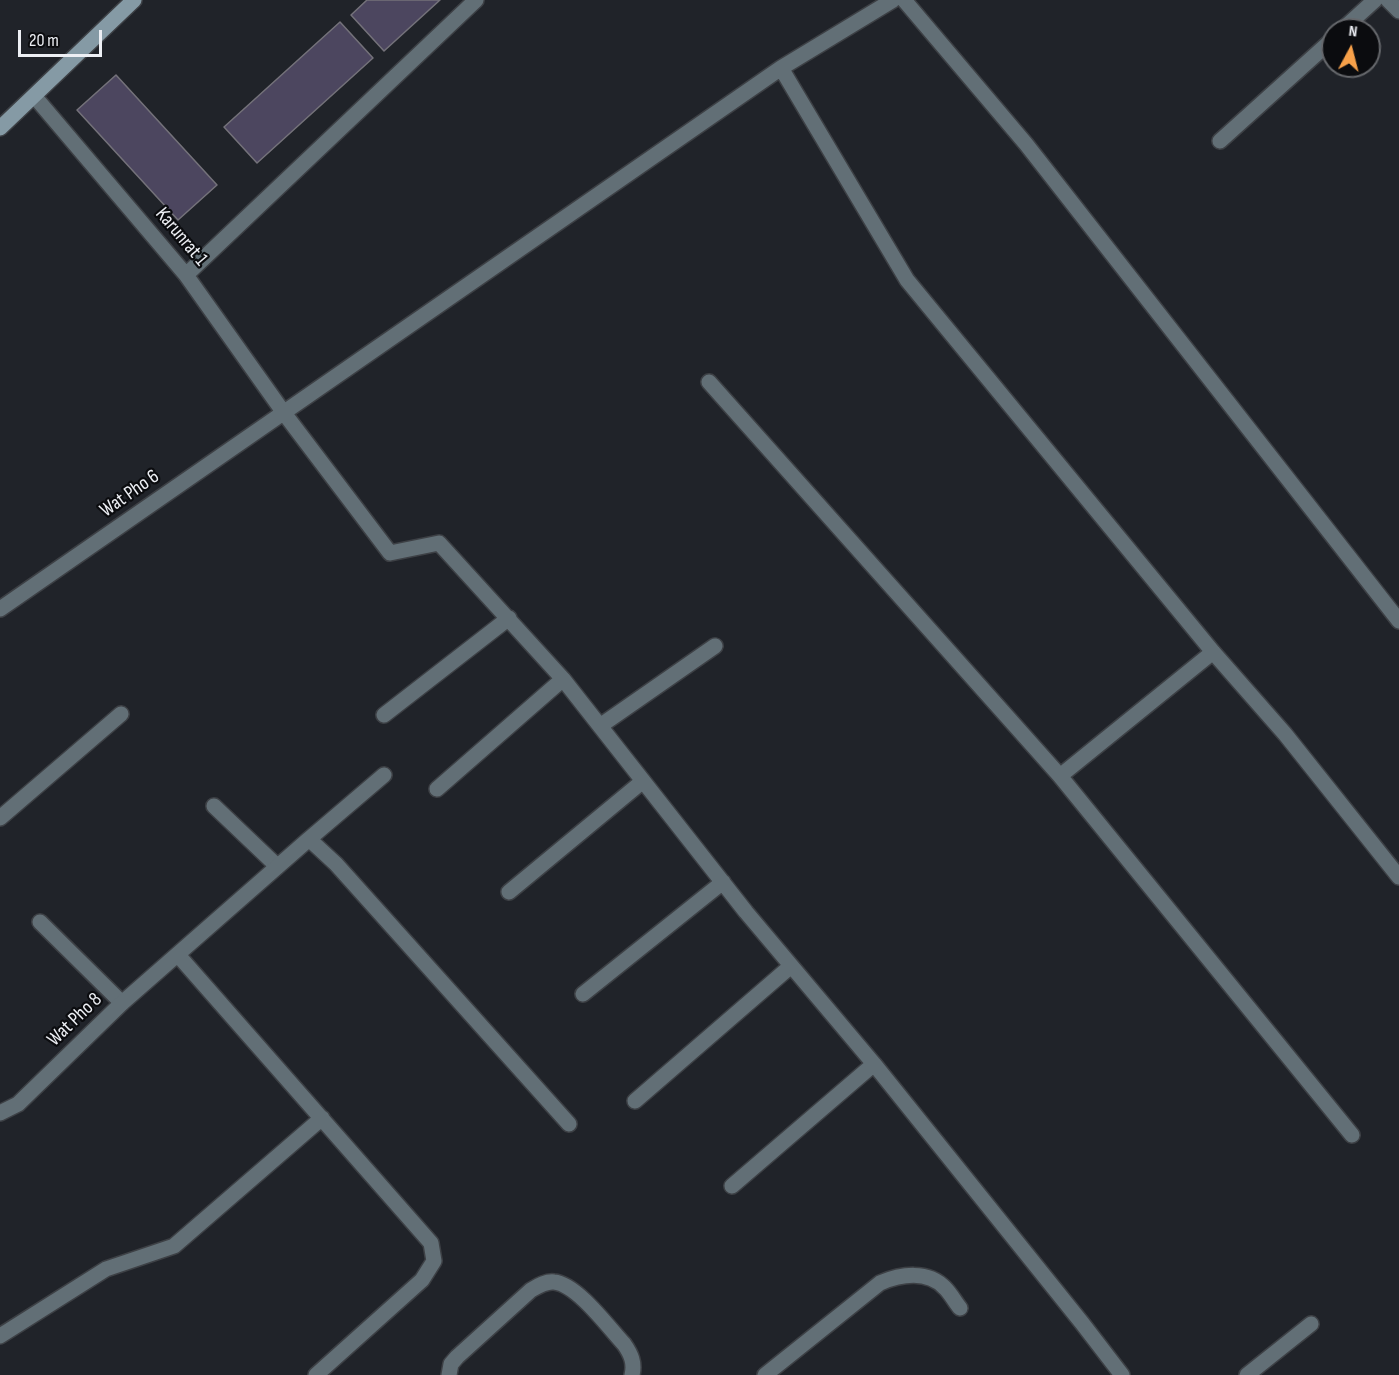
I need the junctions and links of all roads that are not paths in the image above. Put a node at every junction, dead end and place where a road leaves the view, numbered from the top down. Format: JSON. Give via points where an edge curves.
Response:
{"nodes":[{"id":1,"x":134,"y":0,"type":"edge"},
{"id":2,"x":476,"y":0,"type":"edge"},
{"id":3,"x":893,"y":0,"type":"edge"},
{"id":4,"x":904,"y":0,"type":"edge"},
{"id":5,"x":1375,"y":0,"type":"edge"},
{"id":6,"x":1388,"y":0,"type":"edge"},
{"id":7,"x":1399,"y":11,"type":"edge"},
{"id":8,"x":1355,"y":18,"type":"edge"},
{"id":9,"x":1321,"y":50,"type":"edge"},
{"id":10,"x":782,"y":68,"type":"junction"},
{"id":11,"x":35,"y":97,"type":"junction"},
{"id":12,"x":0,"y":128,"type":"edge"},
{"id":13,"x":1220,"y":141,"type":"dead end"},
{"id":14,"x":186,"y":276,"type":"junction"},
{"id":15,"x":709,"y":382,"type":"dead end"},
{"id":16,"x":284,"y":413,"type":"junction"},
{"id":17,"x":0,"y":609,"type":"edge"},
{"id":18,"x":509,"y":618,"type":"junction"},
{"id":19,"x":1399,"y":621,"type":"edge"},
{"id":20,"x":715,"y":646,"type":"dead end"},
{"id":21,"x":1214,"y":652,"type":"junction"},
{"id":22,"x":563,"y":679,"type":"junction"},
{"id":23,"x":121,"y":714,"type":"dead end"},
{"id":24,"x":384,"y":715,"type":"dead end"},
{"id":25,"x":600,"y":726,"type":"junction"},
{"id":26,"x":384,"y":776,"type":"dead end"},
{"id":27,"x":1060,"y":776,"type":"junction"},
{"id":28,"x":643,"y":781,"type":"junction"},
{"id":29,"x":437,"y":789,"type":"dead end"},
{"id":30,"x":214,"y":806,"type":"dead end"},
{"id":31,"x":0,"y":818,"type":"edge"},
{"id":32,"x":309,"y":839,"type":"junction"},
{"id":33,"x":277,"y":866,"type":"junction"},
{"id":34,"x":1399,"y":877,"type":"edge"},
{"id":35,"x":723,"y":882,"type":"junction"},
{"id":36,"x":509,"y":892,"type":"dead end"},
{"id":37,"x":40,"y":922,"type":"dead end"},
{"id":38,"x":178,"y":955,"type":"junction"},
{"id":39,"x":791,"y":966,"type":"junction"},
{"id":40,"x":583,"y":994,"type":"dead end"},
{"id":41,"x":122,"y":1003,"type":"junction"},
{"id":42,"x":873,"y":1065,"type":"junction"},
{"id":43,"x":635,"y":1101,"type":"dead end"},
{"id":44,"x":0,"y":1113,"type":"edge"},
{"id":45,"x":322,"y":1118,"type":"junction"},
{"id":46,"x":569,"y":1124,"type":"dead end"},
{"id":47,"x":1352,"y":1135,"type":"dead end"},
{"id":48,"x":732,"y":1186,"type":"dead end"},
{"id":49,"x":960,"y":1308,"type":"dead end"},
{"id":50,"x":1311,"y":1324,"type":"dead end"},
{"id":51,"x":0,"y":1336,"type":"edge"},
{"id":52,"x":316,"y":1375,"type":"edge"},
{"id":53,"x":449,"y":1375,"type":"edge"},
{"id":54,"x":632,"y":1375,"type":"edge"},
{"id":55,"x":765,"y":1375,"type":"edge"},
{"id":56,"x":1122,"y":1375,"type":"edge"},
{"id":57,"x":1247,"y":1375,"type":"edge"}],
"edges":[{"from":1,"to":11,"type":"street"},
{"from":2,"to":14,"type":"street"},
{"from":3,"to":10,"type":"street","name":"Wat Pho 6"},
{"from":4,"to":19,"type":"street","via":[[1026,144]]},
{"from":5,"to":8,"type":"street"},
{"from":6,"to":7,"type":"street"},
{"from":9,"to":13,"type":"street"},
{"from":10,"to":16,"type":"street","name":"Wat Pho 6"},
{"from":10,"to":21,"type":"street","via":[[907,280]]},
{"from":11,"to":12,"type":"street"},
{"from":11,"to":14,"type":"street","name":"Karunrat 1"},
{"from":14,"to":16,"type":"street","name":"Karunrat 1"},
{"from":15,"to":27,"type":"street"},
{"from":16,"to":17,"type":"street","name":"Wat Pho 6"},
{"from":16,"to":18,"type":"street","name":"Karunrat 1","via":[[390,554],[439,543]]},
{"from":18,"to":22,"type":"street"},
{"from":18,"to":24,"type":"street"},
{"from":20,"to":25,"type":"street"},
{"from":21,"to":27,"type":"street"},
{"from":21,"to":34,"type":"street"},
{"from":22,"to":25,"type":"street"},
{"from":22,"to":29,"type":"street"},
{"from":23,"to":31,"type":"street"},
{"from":25,"to":28,"type":"street"},
{"from":26,"to":32,"type":"street","name":"Wat Pho 8"},
{"from":27,"to":47,"type":"street"},
{"from":28,"to":35,"type":"street"},
{"from":28,"to":36,"type":"street"},
{"from":30,"to":33,"type":"street"},
{"from":32,"to":33,"type":"street","name":"Wat Pho 8"},
{"from":32,"to":46,"type":"street","via":[[336,864]]},
{"from":33,"to":38,"type":"street","name":"Wat Pho 8"},
{"from":35,"to":39,"type":"street"},
{"from":35,"to":40,"type":"street"},
{"from":37,"to":41,"type":"street"},
{"from":38,"to":41,"type":"street","name":"Wat Pho 8"},
{"from":38,"to":45,"type":"street"},
{"from":39,"to":42,"type":"street"},
{"from":39,"to":43,"type":"street"},
{"from":41,"to":44,"type":"street","name":"Wat Pho 8","via":[[18,1104]]},
{"from":42,"to":48,"type":"street"},
{"from":42,"to":56,"type":"street"},
{"from":45,"to":51,"type":"street","via":[[174,1246],[106,1269]]},
{"from":45,"to":52,"type":"street","via":[[431,1243],[434,1261],[422,1280]]},
{"from":49,"to":55,"type":"street","via":[[945,1288],[928,1277],[893,1277],[880,1283]]},
{"from":50,"to":57,"type":"street"},
{"from":53,"to":54,"type":"street","via":[[457,1357],[531,1290],[553,1282],[577,1293],[624,1344],[634,1365]]}]}
